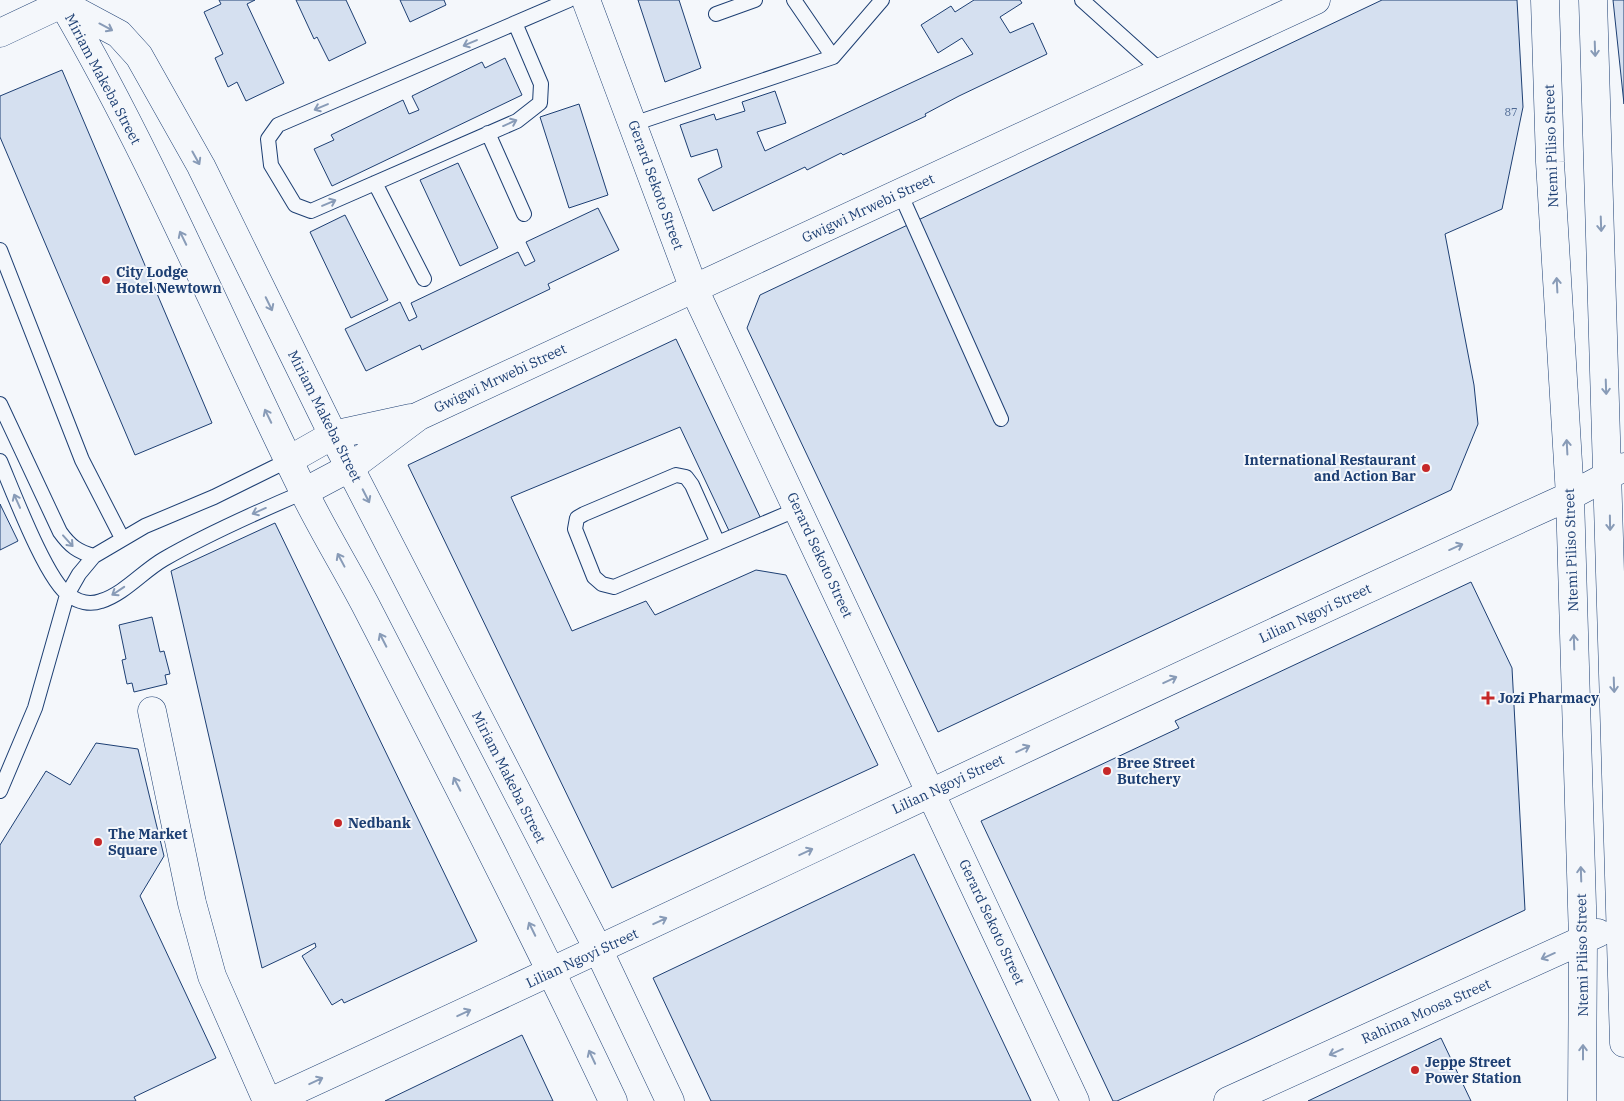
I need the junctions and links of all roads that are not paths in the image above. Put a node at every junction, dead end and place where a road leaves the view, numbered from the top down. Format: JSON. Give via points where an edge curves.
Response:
{"nodes":[{"id":1,"x":569,"y":0,"type":"edge"},
{"id":2,"x":586,"y":0,"type":"edge"},
{"id":3,"x":755,"y":0,"type":"edge"},
{"id":4,"x":794,"y":0,"type":"edge"},
{"id":5,"x":882,"y":0,"type":"edge"},
{"id":6,"x":1082,"y":0,"type":"edge"},
{"id":7,"x":1316,"y":0,"type":"edge"},
{"id":8,"x":1545,"y":0,"type":"edge"},
{"id":9,"x":1593,"y":0,"type":"edge"},
{"id":10,"x":64,"y":1,"type":"edge"},
{"id":11,"x":716,"y":14,"type":"dead end"},
{"id":12,"x":515,"y":24,"type":"junction"},
{"id":13,"x":0,"y":33,"type":"edge"},
{"id":14,"x":833,"y":58,"type":"junction"},
{"id":15,"x":1162,"y":72,"type":"junction"},
{"id":16,"x":634,"y":124,"type":"junction"},
{"id":17,"x":488,"y":133,"type":"junction"},
{"id":18,"x":375,"y":183,"type":"junction"},
{"id":19,"x":900,"y":193,"type":"junction"},
{"id":20,"x":524,"y":214,"type":"dead end"},
{"id":21,"x":0,"y":250,"type":"edge"},
{"id":22,"x":424,"y":279,"type":"dead end"},
{"id":23,"x":694,"y":288,"type":"junction"},
{"id":24,"x":0,"y":404,"type":"edge"},
{"id":25,"x":419,"y":416,"type":"junction"},
{"id":26,"x":1001,"y":419,"type":"dead end"},
{"id":27,"x":333,"y":435,"type":"junction"},
{"id":28,"x":289,"y":460,"type":"junction"},
{"id":29,"x":0,"y":461,"type":"edge"},
{"id":30,"x":351,"y":467,"type":"junction"},
{"id":31,"x":1616,"y":471,"type":"edge"},
{"id":32,"x":304,"y":492,"type":"junction"},
{"id":33,"x":1570,"y":496,"type":"junction"},
{"id":34,"x":798,"y":509,"type":"junction"},
{"id":35,"x":122,"y":538,"type":"junction"},
{"id":36,"x":718,"y":543,"type":"junction"},
{"id":37,"x":94,"y":556,"type":"junction"},
{"id":38,"x":67,"y":595,"type":"junction"},
{"id":39,"x":1618,"y":601,"type":"edge"},
{"id":40,"x":152,"y":710,"type":"dead end"},
{"id":41,"x":1620,"y":781,"type":"edge"},
{"id":42,"x":0,"y":791,"type":"edge"},
{"id":43,"x":931,"y":792,"type":"junction"},
{"id":44,"x":1622,"y":922,"type":"edge"},
{"id":45,"x":1583,"y":940,"type":"junction"},
{"id":46,"x":598,"y":950,"type":"junction"},
{"id":47,"x":552,"y":972,"type":"junction"},
{"id":48,"x":1624,"y":1043,"type":"edge"},
{"id":49,"x":267,"y":1101,"type":"edge"},
{"id":50,"x":272,"y":1101,"type":"edge"},
{"id":51,"x":613,"y":1101,"type":"edge"},
{"id":52,"x":670,"y":1101,"type":"edge"},
{"id":53,"x":1075,"y":1101,"type":"edge"},
{"id":54,"x":1228,"y":1101,"type":"edge"},
{"id":55,"x":1582,"y":1101,"type":"edge"}],
"edges":[{"from":1,"to":12,"type":"lane"},
{"from":2,"to":16,"type":"street","name":"Gerard Sekoto Street"},
{"from":3,"to":11,"type":"lane"},
{"from":4,"to":14,"type":"lane"},
{"from":5,"to":14,"type":"lane"},
{"from":6,"to":15,"type":"lane"},
{"from":7,"to":15,"type":"street","name":"Gwigwi Mrwebi Street"},
{"from":33,"to":8,"type":"street","name":"Ntemi Piliso Street","one_way":true,"via":[[1550,162]]},
{"from":9,"to":31,"type":"street","one_way":true},
{"from":10,"to":13,"type":"street"},
{"from":10,"to":27,"type":"street","name":"Miriam Makeba Street","one_way":true,"via":[[119,34],[139,56],[201,166]]},
{"from":28,"to":10,"type":"street","name":"Miriam Makeba Street","one_way":true,"via":[[131,129]]},
{"from":17,"to":12,"type":"lane","one_way":true,"via":[[517,121],[540,103],[541,84]]},
{"from":12,"to":18,"type":"lane","one_way":true,"via":[[278,125],[268,139],[271,165],[295,205],[311,211]]},
{"from":14,"to":16,"type":"lane"},
{"from":15,"to":19,"type":"street","name":"Gwigwi Mrwebi Street"},
{"from":16,"to":23,"type":"street","name":"Gerard Sekoto Street"},
{"from":17,"to":18,"type":"lane"},
{"from":17,"to":20,"type":"lane"},
{"from":18,"to":22,"type":"lane"},
{"from":19,"to":23,"type":"street","name":"Gwigwi Mrwebi Street"},
{"from":19,"to":26,"type":"lane"},
{"from":21,"to":35,"type":"lane","via":[[82,460]]},
{"from":23,"to":25,"type":"street","name":"Gwigwi Mrwebi Street"},
{"from":23,"to":34,"type":"street","name":"Gerard Sekoto Street"},
{"from":24,"to":37,"type":"lane","one_way":true,"via":[[60,532],[69,545]]},
{"from":25,"to":27,"type":"street","name":"Gwigwi Mrwebi Street"},
{"from":25,"to":30,"type":"street","name":"Gwigwi Mrwebi Street"},
{"from":27,"to":28,"type":"street","name":"Gwigwi Mrwebi Street"},
{"from":27,"to":30,"type":"street","name":"Miriam Makeba Street"},
{"from":28,"to":32,"type":"street","name":"Miriam Makeba Street"},
{"from":28,"to":35,"type":"lane","name":"Gwigwi Mrwebi Street"},
{"from":38,"to":29,"type":"lane","one_way":true,"via":[[48,567]]},
{"from":30,"to":32,"type":"street","name":"Gwigwi Mrwebi Street"},
{"from":30,"to":46,"type":"street","name":"Miriam Makeba Street","one_way":true},
{"from":31,"to":33,"type":"street","name":"Lilian Ngoyi Street"},
{"from":31,"to":39,"type":"street","one_way":true},
{"from":32,"to":38,"type":"lane","name":"Gwigwi Mrwebi Street","one_way":true,"via":[[191,544],[102,601],[90,603]]},
{"from":47,"to":32,"type":"street","name":"Miriam Makeba Street","one_way":true},
{"from":43,"to":33,"type":"street","name":"Lilian Ngoyi Street","one_way":true},
{"from":45,"to":33,"type":"street","name":"Ntemi Piliso Street","one_way":true},
{"from":34,"to":36,"type":"lane"},
{"from":34,"to":43,"type":"street","name":"Gerard Sekoto Street"},
{"from":35,"to":37,"type":"lane","name":"Gwigwi Mrwebi Street"},
{"from":36,"to":36,"type":"lane","via":[[692,485],[686,477],[676,475],[584,514],[577,518],[575,530],[594,577],[602,584],[614,586]]},
{"from":37,"to":38,"type":"lane","name":"Gwigwi Mrwebi Street"},
{"from":38,"to":42,"type":"lane","name":"Gwigwi Mrwebi Street","via":[[34,708]]},
{"from":39,"to":41,"type":"street","one_way":true},
{"from":40,"to":49,"type":"street","via":[[192,903],[212,976]]},
{"from":41,"to":44,"type":"street"},
{"from":46,"to":43,"type":"street","name":"Lilian Ngoyi Street","one_way":true},
{"from":43,"to":53,"type":"street","name":"Gerard Sekoto Street"},
{"from":44,"to":45,"type":"street","name":"Rahima Moosa Street"},
{"from":44,"to":48,"type":"street"},
{"from":45,"to":54,"type":"street","name":"Rahima Moosa Street","one_way":true},
{"from":55,"to":45,"type":"street","name":"Ntemi Piliso Street","one_way":true},
{"from":46,"to":47,"type":"street","name":"Lilian Ngoyi Street"},
{"from":46,"to":52,"type":"street","name":"Miriam Makeba Street"},
{"from":50,"to":47,"type":"street","name":"Lilian Ngoyi Street","one_way":true},
{"from":51,"to":47,"type":"street","name":"Miriam Makeba Street","one_way":true}]}
